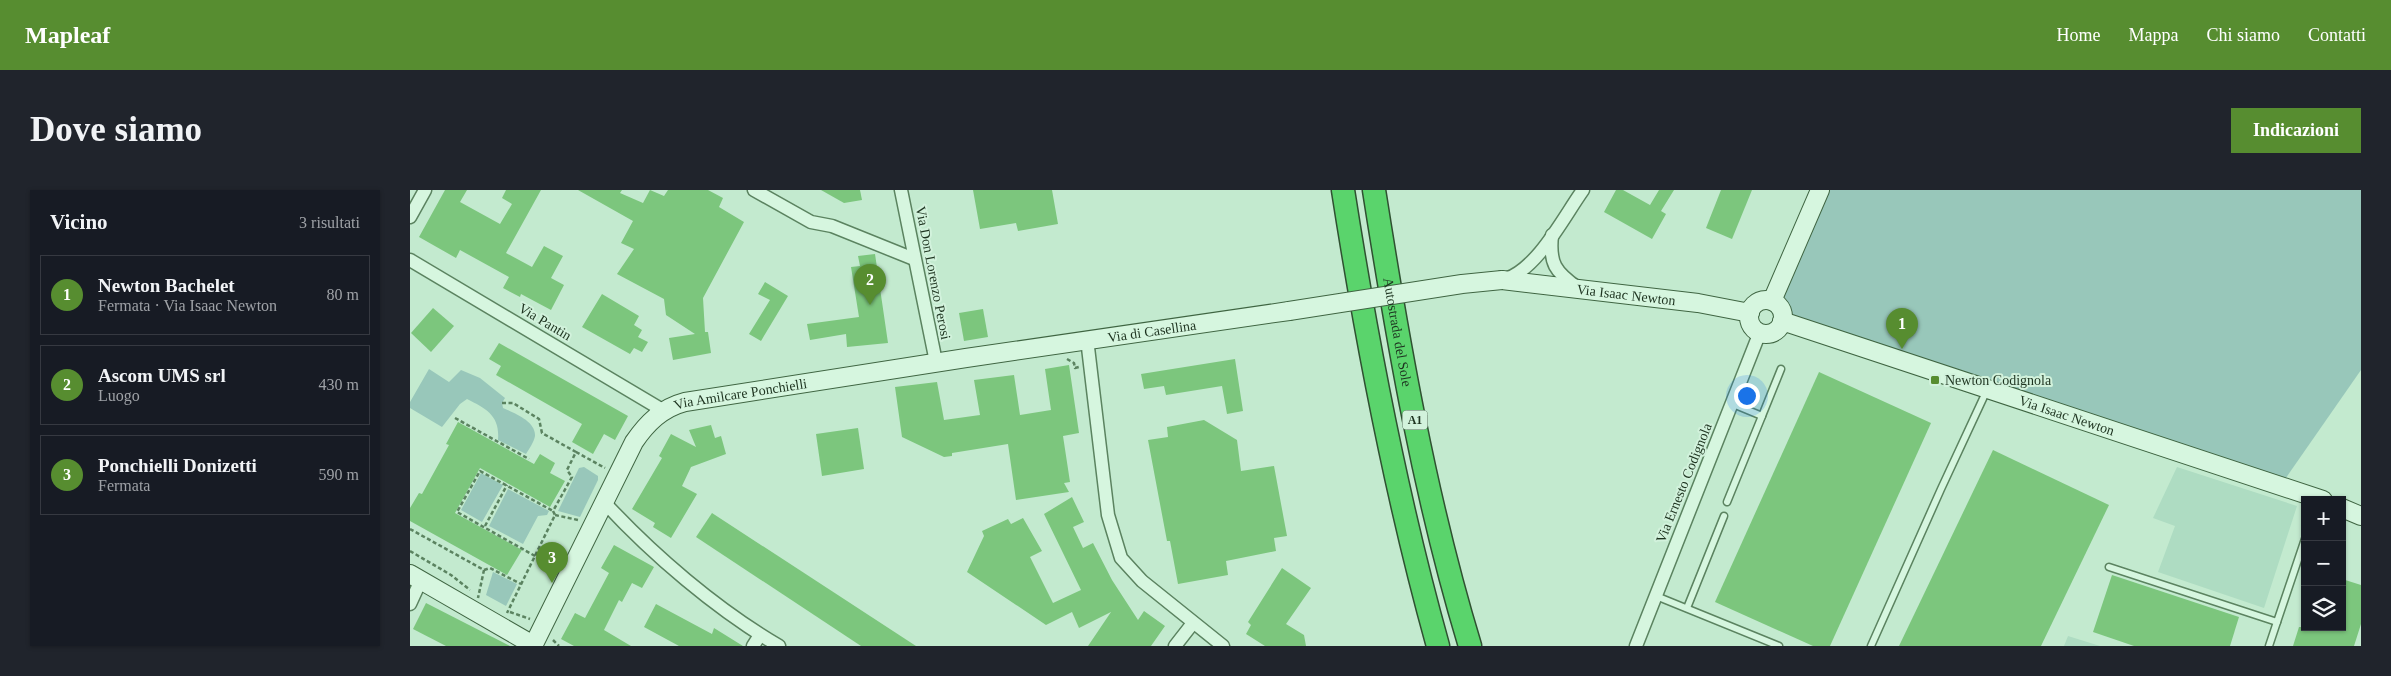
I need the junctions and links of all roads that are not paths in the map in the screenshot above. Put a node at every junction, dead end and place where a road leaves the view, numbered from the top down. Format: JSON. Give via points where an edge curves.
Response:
{"nodes":[{"id":1,"x":425,"y":190,"type":"edge"},
{"id":2,"x":754,"y":190,"type":"edge"},
{"id":3,"x":901,"y":190,"type":"edge"},
{"id":4,"x":1343,"y":190,"type":"edge"},
{"id":5,"x":1374,"y":190,"type":"edge"},
{"id":6,"x":1583,"y":190,"type":"edge"},
{"id":7,"x":1820,"y":190,"type":"edge"},
{"id":8,"x":410,"y":217,"type":"edge"},
{"id":9,"x":1552,"y":236,"type":"junction"},
{"id":10,"x":410,"y":260,"type":"edge"},
{"id":11,"x":914,"y":260,"type":"junction"},
{"id":12,"x":1502,"y":280,"type":"junction"},
{"id":13,"x":1580,"y":289,"type":"junction"},
{"id":14,"x":1772,"y":301,"type":"junction"},
{"id":15,"x":1750,"y":313,"type":"junction"},
{"id":16,"x":1782,"y":321,"type":"junction"},
{"id":17,"x":1760,"y":332,"type":"junction"},
{"id":18,"x":1087,"y":339,"type":"junction"},
{"id":19,"x":936,"y":362,"type":"junction"},
{"id":20,"x":1781,"y":369,"type":"dead end"},
{"id":21,"x":1988,"y":389,"type":"junction"},
{"id":22,"x":1733,"y":404,"type":"junction"},
{"id":23,"x":664,"y":411,"type":"junction"},
{"id":24,"x":1762,"y":416,"type":"junction"},
{"id":25,"x":2311,"y":496,"type":"edge"},
{"id":26,"x":604,"y":502,"type":"junction"},
{"id":27,"x":1727,"y":502,"type":"dead end"},
{"id":28,"x":2346,"y":510,"type":"edge"},
{"id":29,"x":1724,"y":516,"type":"dead end"},
{"id":30,"x":2361,"y":516,"type":"edge"},
{"id":31,"x":2304,"y":541,"type":"edge"},
{"id":32,"x":2109,"y":567,"type":"dead end"},
{"id":33,"x":416,"y":577,"type":"edge"},
{"id":34,"x":1654,"y":595,"type":"junction"},
{"id":35,"x":410,"y":604,"type":"edge"},
{"id":36,"x":1687,"y":608,"type":"junction"},
{"id":37,"x":2277,"y":622,"type":"junction"},
{"id":38,"x":1193,"y":623,"type":"junction"},
{"id":39,"x":760,"y":635,"type":"junction"},
{"id":40,"x":534,"y":646,"type":"edge"},
{"id":41,"x":753,"y":646,"type":"edge"},
{"id":42,"x":779,"y":646,"type":"edge"},
{"id":43,"x":1175,"y":646,"type":"edge"},
{"id":44,"x":1223,"y":646,"type":"edge"},
{"id":45,"x":1438,"y":646,"type":"edge"},
{"id":46,"x":1470,"y":646,"type":"edge"},
{"id":47,"x":1636,"y":646,"type":"edge"},
{"id":48,"x":1779,"y":646,"type":"edge"},
{"id":49,"x":1871,"y":646,"type":"edge"},
{"id":50,"x":2269,"y":646,"type":"edge"}],
"edges":[{"from":1,"to":8,"type":"street"},
{"from":2,"to":11,"type":"street","via":[[811,222],[832,226]]},
{"from":3,"to":11,"type":"street","name":"Via Don Lorenzo Perosi"},
{"from":4,"to":45,"type":"highway","number":"A1","via":[[1392,462]]},
{"from":5,"to":46,"type":"highway","name":"Autostrada del Sole","number":"A1","via":[[1422,454]]},
{"from":6,"to":9,"type":"street","name":"Via di Casellina"},
{"from":7,"to":14,"type":"street"},
{"from":9,"to":12,"type":"street","name":"Via di Casellina","via":[[1520,273]]},
{"from":9,"to":13,"type":"street","via":[[1550,252],[1553,262],[1564,278]]},
{"from":10,"to":23,"type":"street","name":"Via Pantin"},
{"from":11,"to":19,"type":"street","name":"Via Don Lorenzo Perosi"},
{"from":12,"to":13,"type":"street","name":"Via Isaac Newton"},
{"from":12,"to":18,"type":"street","name":"Via di Casellina","bridge":true},
{"from":13,"to":15,"type":"street","name":"Via Isaac Newton","via":[[1698,303]]},
{"from":14,"to":15,"type":"street","via":[[1758,302]]},
{"from":14,"to":16,"type":"street","via":[[1781,309]]},
{"from":15,"to":17,"type":"street","via":[[1751,324]]},
{"from":16,"to":17,"type":"street","via":[[1774,332]]},
{"from":16,"to":21,"type":"street","name":"Via Isaac Newton"},
{"from":17,"to":22,"type":"street","name":"Via Ernesto Codignola"},
{"from":18,"to":19,"type":"street","name":"Via Amilcare Ponchielli"},
{"from":18,"to":38,"type":"street","via":[[1108,515],[1118,550],[1142,581]]},
{"from":19,"to":23,"type":"street","name":"Via Amilcare Ponchielli","via":[[685,402]]},
{"from":20,"to":24,"type":"lane"},
{"from":21,"to":25,"type":"street","name":"Via Isaac Newton"},
{"from":21,"to":49,"type":"lane"},
{"from":22,"to":24,"type":"lane"},
{"from":22,"to":34,"type":"street","name":"Via Ernesto Codignola"},
{"from":23,"to":26,"type":"street","name":"Via Amilcare Ponchielli","via":[[638,436]]},
{"from":24,"to":27,"type":"lane"},
{"from":26,"to":39,"type":"street","via":[[687,580]]},
{"from":26,"to":40,"type":"street","name":"Via Amilcare Ponchielli"},
{"from":28,"to":30,"type":"street"},
{"from":29,"to":36,"type":"lane"},
{"from":31,"to":37,"type":"lane"},
{"from":32,"to":37,"type":"lane"},
{"from":33,"to":35,"type":"street"},
{"from":33,"to":40,"type":"street"},
{"from":34,"to":36,"type":"lane"},
{"from":34,"to":47,"type":"street","name":"Via Ernesto Codignola"},
{"from":36,"to":48,"type":"lane"},
{"from":37,"to":50,"type":"lane"},
{"from":38,"to":43,"type":"street"},
{"from":38,"to":44,"type":"street"},
{"from":39,"to":41,"type":"street"},
{"from":39,"to":42,"type":"street"}]}
